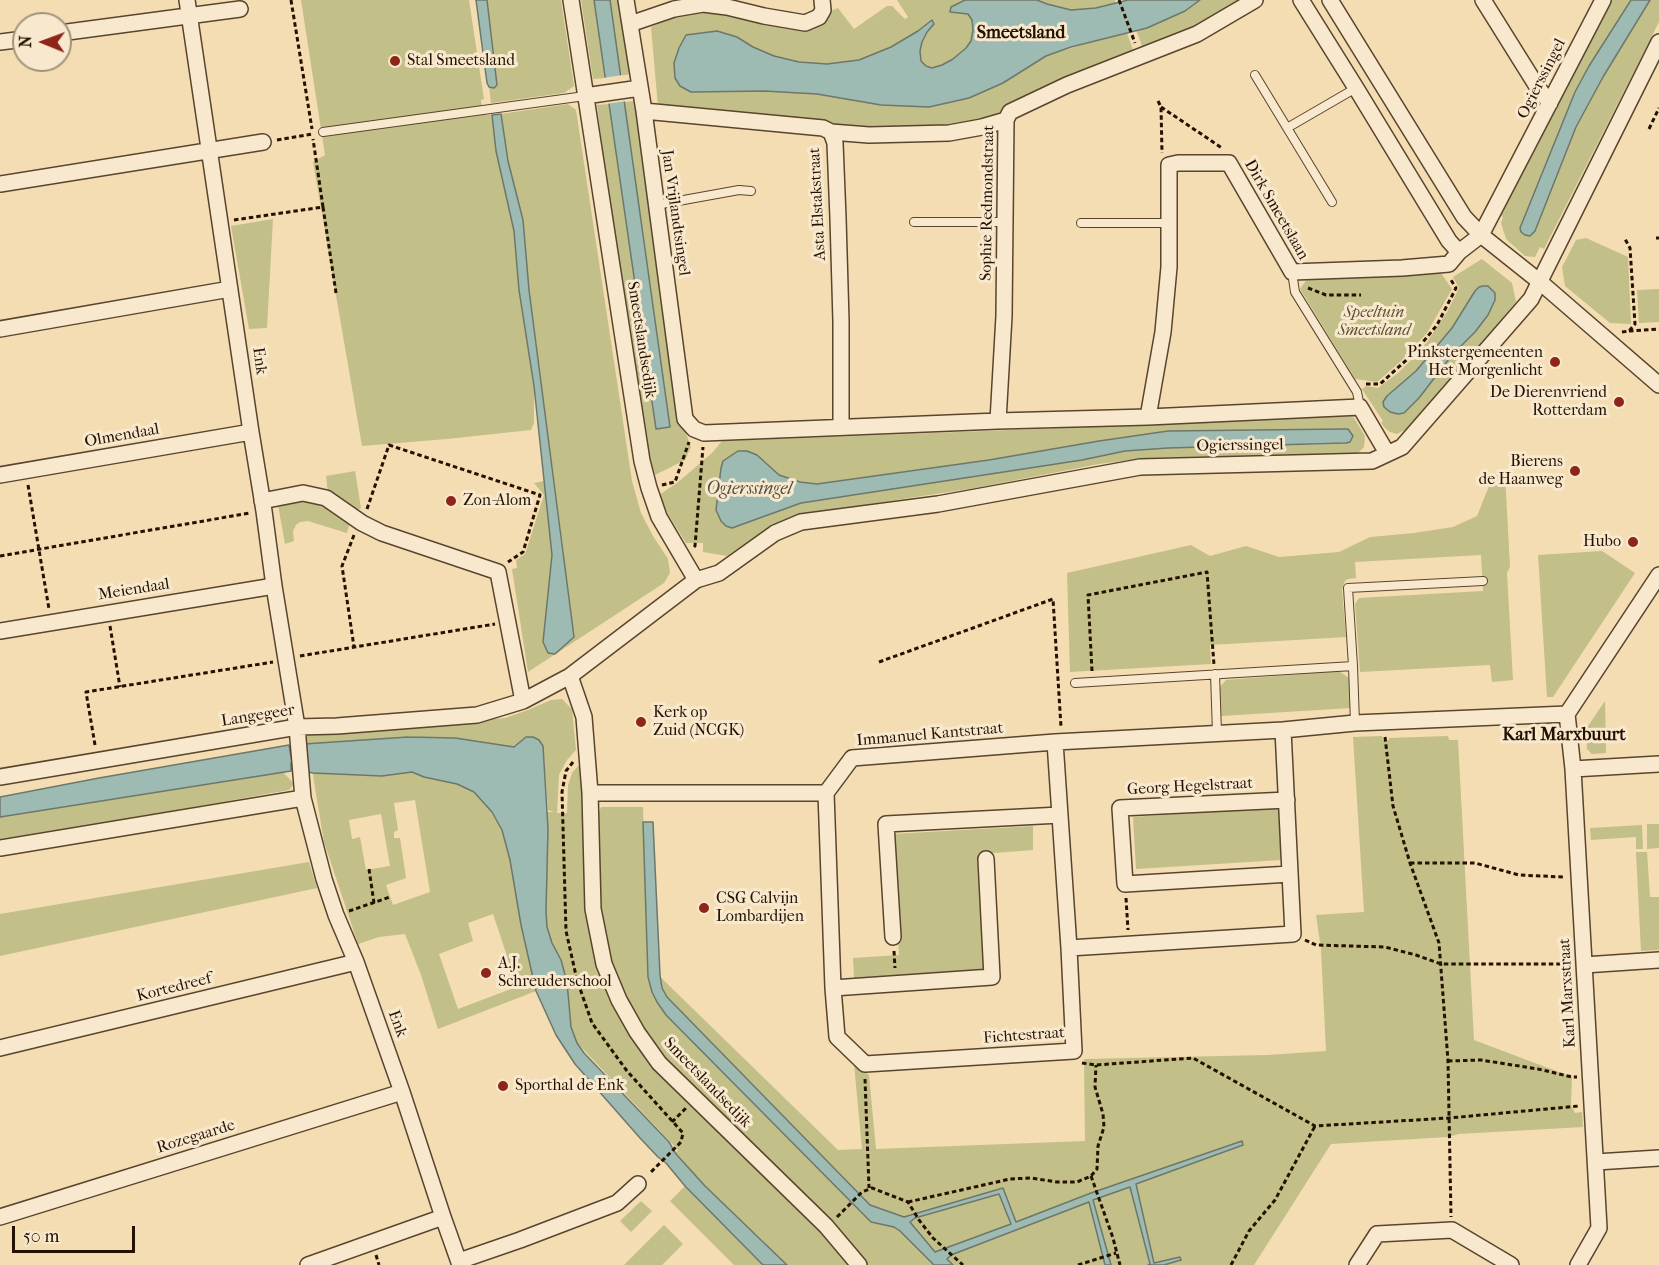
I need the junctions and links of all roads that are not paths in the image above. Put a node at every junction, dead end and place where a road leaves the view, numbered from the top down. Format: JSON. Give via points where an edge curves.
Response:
{"nodes":[{"id":1,"x":571,"y":0,"type":"edge"},
{"id":2,"x":626,"y":0,"type":"edge"},
{"id":3,"x":822,"y":0,"type":"edge"},
{"id":4,"x":1256,"y":0,"type":"edge"},
{"id":5,"x":1300,"y":0,"type":"edge"},
{"id":6,"x":1330,"y":0,"type":"edge"},
{"id":7,"x":1483,"y":0,"type":"edge"},
{"id":8,"x":1603,"y":0,"type":"edge"},
{"id":9,"x":188,"y":8,"type":"edge"},
{"id":10,"x":240,"y":9,"type":"dead end"},
{"id":11,"x":630,"y":24,"type":"junction"},
{"id":12,"x":72,"y":31,"type":"edge"},
{"id":13,"x":1659,"y":42,"type":"edge"},
{"id":14,"x":1255,"y":75,"type":"dead end"},
{"id":15,"x":1356,"y":88,"type":"junction"},
{"id":16,"x":635,"y":89,"type":"junction"},
{"id":17,"x":591,"y":95,"type":"junction"},
{"id":18,"x":1550,"y":103,"type":"junction"},
{"id":19,"x":644,"y":111,"type":"junction"},
{"id":20,"x":1006,"y":120,"type":"junction"},
{"id":21,"x":1287,"y":128,"type":"junction"},
{"id":22,"x":323,"y":132,"type":"dead end"},
{"id":23,"x":831,"y":132,"type":"junction"},
{"id":24,"x":263,"y":142,"type":"road end"},
{"id":25,"x":209,"y":151,"type":"junction"},
{"id":26,"x":0,"y":184,"type":"edge"},
{"id":27,"x":751,"y":191,"type":"dead end"},
{"id":28,"x":1332,"y":202,"type":"dead end"},
{"id":29,"x":656,"y":205,"type":"junction"},
{"id":30,"x":914,"y":222,"type":"dead end"},
{"id":31,"x":1005,"y":222,"type":"junction"},
{"id":32,"x":1081,"y":223,"type":"dead end"},
{"id":33,"x":1169,"y":223,"type":"junction"},
{"id":34,"x":1481,"y":236,"type":"junction"},
{"id":35,"x":1454,"y":258,"type":"junction"},
{"id":36,"x":1292,"y":272,"type":"junction"},
{"id":37,"x":1540,"y":282,"type":"junction"},
{"id":38,"x":230,"y":289,"type":"junction"},
{"id":39,"x":0,"y":329,"type":"edge"},
{"id":40,"x":1659,"y":385,"type":"edge"},
{"id":41,"x":1360,"y":407,"type":"junction"},
{"id":42,"x":1148,"y":417,"type":"junction"},
{"id":43,"x":998,"y":421,"type":"junction"},
{"id":44,"x":841,"y":427,"type":"junction"},
{"id":45,"x":699,"y":431,"type":"joint"},
{"id":46,"x":251,"y":432,"type":"junction"},
{"id":47,"x":1387,"y":453,"type":"junction"},
{"id":48,"x":0,"y":475,"type":"edge"},
{"id":49,"x":263,"y":506,"type":"junction"},
{"id":50,"x":1659,"y":575,"type":"edge"},
{"id":51,"x":696,"y":580,"type":"junction"},
{"id":52,"x":1483,"y":581,"type":"dead end"},
{"id":53,"x":274,"y":586,"type":"junction"},
{"id":54,"x":0,"y":632,"type":"edge"},
{"id":55,"x":1353,"y":666,"type":"junction"},
{"id":56,"x":1215,"y":674,"type":"junction"},
{"id":57,"x":570,"y":676,"type":"junction"},
{"id":58,"x":1075,"y":683,"type":"dead end"},
{"id":59,"x":523,"y":702,"type":"junction"},
{"id":60,"x":1567,"y":714,"type":"junction"},
{"id":61,"x":1355,"y":723,"type":"junction"},
{"id":62,"x":1283,"y":730,"type":"junction"},
{"id":63,"x":297,"y":732,"type":"junction"},
{"id":64,"x":1216,"y":733,"type":"junction"},
{"id":65,"x":1054,"y":742,"type":"junction"},
{"id":66,"x":1659,"y":764,"type":"edge"},
{"id":67,"x":1573,"y":769,"type":"junction"},
{"id":68,"x":0,"y":777,"type":"edge"},
{"id":69,"x":590,"y":793,"type":"junction"},
{"id":70,"x":826,"y":793,"type":"junction"},
{"id":71,"x":303,"y":798,"type":"junction"},
{"id":72,"x":1287,"y":800,"type":"junction"},
{"id":73,"x":1060,"y":815,"type":"junction"},
{"id":74,"x":0,"y":848,"type":"edge"},
{"id":75,"x":986,"y":859,"type":"dead end"},
{"id":76,"x":1290,"y":874,"type":"junction"},
{"id":77,"x":893,"y":937,"type":"road end"},
{"id":78,"x":1069,"y":948,"type":"junction"},
{"id":79,"x":1659,"y":960,"type":"edge"},
{"id":80,"x":356,"y":962,"type":"junction"},
{"id":81,"x":1584,"y":964,"type":"junction"},
{"id":82,"x":833,"y":988,"type":"junction"},
{"id":83,"x":0,"y":1048,"type":"edge"},
{"id":84,"x":402,"y":1092,"type":"junction"},
{"id":85,"x":1659,"y":1158,"type":"edge"},
{"id":86,"x":1596,"y":1162,"type":"junction"},
{"id":87,"x":638,"y":1184,"type":"dead end"},
{"id":88,"x":0,"y":1217,"type":"edge"},
{"id":89,"x":443,"y":1217,"type":"junction"},
{"id":90,"x":460,"y":1263,"type":"edge"},
{"id":91,"x":308,"y":1265,"type":"edge"},
{"id":92,"x":859,"y":1265,"type":"edge"},
{"id":93,"x":1357,"y":1265,"type":"edge"},
{"id":94,"x":1511,"y":1265,"type":"edge"},
{"id":95,"x":1578,"y":1265,"type":"edge"}],
"edges":[{"from":1,"to":17,"type":"street","name":"Smeetslandsedijk"},
{"from":2,"to":11,"type":"street","name":"Jan Vrijlandtsingel"},
{"from":3,"to":11,"type":"street","via":[[819,17],[805,23],[703,4]]},
{"from":4,"to":20,"type":"street","name":"Sophie Redmondstraat","via":[[1197,34],[1010,112]]},
{"from":5,"to":15,"type":"street"},
{"from":6,"to":34,"type":"street","via":[[1464,218]]},
{"from":7,"to":18,"type":"street"},
{"from":8,"to":18,"type":"street","name":"Ogierssingel"},
{"from":9,"to":10,"type":"street"},
{"from":9,"to":12,"type":"street"},
{"from":9,"to":25,"type":"street","name":"Enk"},
{"from":11,"to":16,"type":"street","name":"Jan Vrijlandtsingel"},
{"from":13,"to":37,"type":"street","name":"Ogierssingel"},
{"from":14,"to":21,"type":"lane"},
{"from":15,"to":21,"type":"lane"},
{"from":15,"to":35,"type":"street","via":[[1449,242]]},
{"from":16,"to":17,"type":"street"},
{"from":16,"to":19,"type":"street","name":"Jan Vrijlandtsingel"},
{"from":17,"to":22,"type":"lane"},
{"from":17,"to":51,"type":"street","name":"Smeetslandsedijk","via":[[642,461],[659,517]]},
{"from":18,"to":34,"type":"street","name":"Ogierssingel"},
{"from":19,"to":23,"type":"street","name":"Asta Elstakstraat","via":[[823,128]]},
{"from":19,"to":29,"type":"street","name":"Jan Vrijlandtsingel"},
{"from":20,"to":23,"type":"street","via":[[949,133]]},
{"from":20,"to":31,"type":"street","name":"Sophie Redmondstraat"},
{"from":21,"to":28,"type":"lane"},
{"from":23,"to":44,"type":"street","name":"Asta Elstakstraat","via":[[835,143]]},
{"from":24,"to":25,"type":"street"},
{"from":25,"to":26,"type":"street"},
{"from":25,"to":38,"type":"street","name":"Enk"},
{"from":27,"to":29,"type":"lane"},
{"from":29,"to":45,"type":"street","name":"Jan Vrijlandtsingel","via":[[685,419]]},
{"from":30,"to":31,"type":"lane"},
{"from":31,"to":43,"type":"street","name":"Sophie Redmondstraat"},
{"from":32,"to":33,"type":"lane"},
{"from":33,"to":36,"type":"street","name":"Dirk Smeetslaan","via":[[1169,165],[1229,164]]},
{"from":33,"to":42,"type":"street","via":[[1162,332]]},
{"from":34,"to":35,"type":"street"},
{"from":34,"to":37,"type":"street"},
{"from":35,"to":36,"type":"street","via":[[1402,268]]},
{"from":36,"to":41,"type":"lane","name":"Dirk Smeetslaan","via":[[1295,292],[1357,392]]},
{"from":37,"to":40,"type":"street"},
{"from":37,"to":47,"type":"street","name":"Ogierssingel","via":[[1531,298],[1402,447]]},
{"from":38,"to":39,"type":"street"},
{"from":38,"to":46,"type":"street","name":"Enk"},
{"from":41,"to":42,"type":"street","name":"Ogierssingel"},
{"from":41,"to":47,"type":"street","name":"Dirk Smeetslaan"},
{"from":42,"to":43,"type":"street","name":"Ogierssingel"},
{"from":43,"to":44,"type":"street","name":"Ogierssingel"},
{"from":44,"to":45,"type":"street","name":"Ogierssingel"},
{"from":46,"to":48,"type":"street","name":"Olmendaal"},
{"from":46,"to":49,"type":"street","name":"Enk"},
{"from":47,"to":51,"type":"street","name":"Ogierssingel","via":[[1372,461],[1140,467],[938,504],[801,522],[775,533],[719,573]]},
{"from":49,"to":53,"type":"street","name":"Enk"},
{"from":49,"to":59,"type":"street","via":[[303,493],[326,498],[382,533],[498,572]]},
{"from":50,"to":60,"type":"street"},
{"from":51,"to":57,"type":"street","name":"Ogierssingel"},
{"from":52,"to":55,"type":"lane","via":[[1348,588]]},
{"from":53,"to":54,"type":"street","name":"Meiendaal"},
{"from":53,"to":63,"type":"street","name":"Enk"},
{"from":55,"to":56,"type":"lane"},
{"from":55,"to":61,"type":"lane"},
{"from":56,"to":58,"type":"lane"},
{"from":56,"to":64,"type":"lane"},
{"from":57,"to":59,"type":"street","name":"Ogierssingel"},
{"from":57,"to":69,"type":"street","name":"Smeetslandsedijk","via":[[585,717]]},
{"from":59,"to":63,"type":"street","name":"Langegeer","via":[[477,714]]},
{"from":60,"to":61,"type":"street","name":"Immanuel Kantstraat"},
{"from":60,"to":67,"type":"street","name":"Karl Marxstraat"},
{"from":61,"to":62,"type":"street","name":"Immanuel Kantstraat"},
{"from":62,"to":64,"type":"street","name":"Immanuel Kantstraat"},
{"from":62,"to":72,"type":"street"},
{"from":63,"to":68,"type":"street","name":"Langegeer"},
{"from":63,"to":71,"type":"street","name":"Enk"},
{"from":64,"to":65,"type":"street","name":"Immanuel Kantstraat"},
{"from":65,"to":70,"type":"street","name":"Immanuel Kantstraat","via":[[852,758]]},
{"from":65,"to":73,"type":"street","name":"Fichtestraat"},
{"from":66,"to":67,"type":"street"},
{"from":67,"to":81,"type":"street","name":"Karl Marxstraat"},
{"from":69,"to":70,"type":"street"},
{"from":69,"to":92,"type":"street","name":"Smeetslandsedijk","via":[[593,909],[604,964],[618,1000],[658,1063],[826,1226]]},
{"from":70,"to":82,"type":"street"},
{"from":71,"to":74,"type":"street"},
{"from":71,"to":80,"type":"street","name":"Enk","via":[[324,879]]},
{"from":72,"to":76,"type":"street"},
{"from":72,"to":76,"type":"street","name":"Georg Hegelstraat","via":[[1120,808],[1125,884]]},
{"from":73,"to":77,"type":"street","via":[[886,824]]},
{"from":73,"to":78,"type":"street","name":"Fichtestraat"},
{"from":75,"to":82,"type":"street","via":[[992,977]]},
{"from":76,"to":78,"type":"street","via":[[1293,934]]},
{"from":78,"to":82,"type":"street","name":"Fichtestraat","via":[[1074,1051],[864,1064],[837,1037]]},
{"from":79,"to":81,"type":"street"},
{"from":80,"to":83,"type":"street","name":"Kortedreef"},
{"from":80,"to":84,"type":"street","name":"Enk"},
{"from":81,"to":86,"type":"street","name":"Karl Marxstraat"},
{"from":84,"to":88,"type":"street","name":"Rozegaarde"},
{"from":84,"to":89,"type":"street","name":"Enk"},
{"from":85,"to":86,"type":"street"},
{"from":86,"to":95,"type":"street","name":"Karl Marxstraat","via":[[1599,1228]]},
{"from":87,"to":90,"type":"street","name":"Enk","via":[[617,1203]]},
{"from":89,"to":90,"type":"street","name":"Enk"},
{"from":89,"to":91,"type":"street"},
{"from":93,"to":94,"type":"street","via":[[1377,1234],[1452,1230]]}]}
